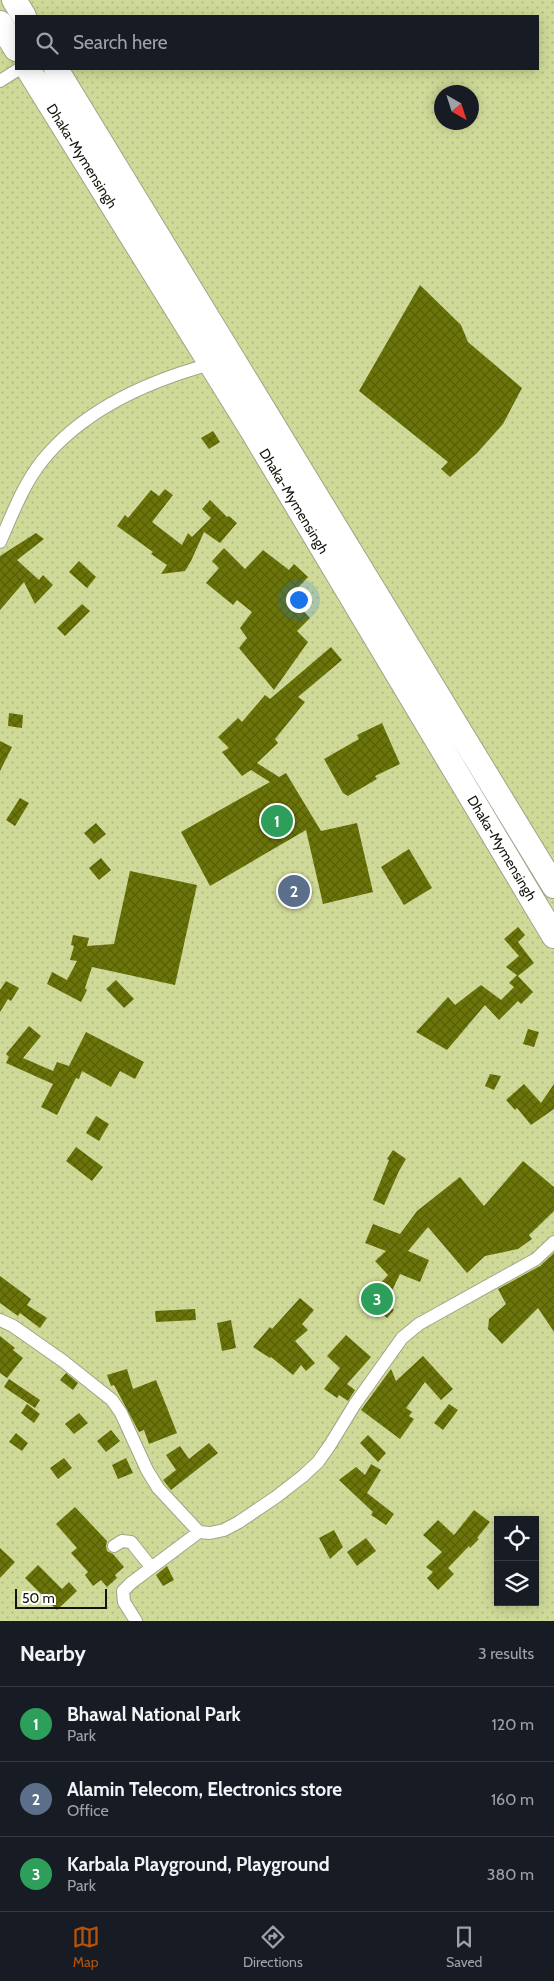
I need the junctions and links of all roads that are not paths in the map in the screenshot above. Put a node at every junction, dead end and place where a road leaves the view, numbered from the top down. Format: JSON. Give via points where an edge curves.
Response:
{"nodes":[{"id":1,"x":14,"y":0,"type":"edge"},
{"id":2,"x":23,"y":15,"type":"edge"},
{"id":3,"x":0,"y":23,"type":"edge"},
{"id":4,"x":15,"y":47,"type":"edge"},
{"id":5,"x":16,"y":70,"type":"edge"},
{"id":6,"x":29,"y":70,"type":"edge"},
{"id":7,"x":57,"y":70,"type":"edge"},
{"id":8,"x":0,"y":81,"type":"edge"},
{"id":9,"x":210,"y":364,"type":"junction"},
{"id":10,"x":0,"y":542,"type":"edge"},
{"id":11,"x":554,"y":886,"type":"edge"},
{"id":12,"x":554,"y":936,"type":"edge"},
{"id":13,"x":554,"y":1242,"type":"edge"},
{"id":14,"x":0,"y":1320,"type":"edge"},
{"id":15,"x":199,"y":1532,"type":"junction"},
{"id":16,"x":114,"y":1546,"type":"dead end"},
{"id":17,"x":151,"y":1567,"type":"junction"},
{"id":18,"x":136,"y":1621,"type":"edge"}],
"edges":[{"from":1,"to":2,"type":"highway"},
{"from":3,"to":4,"type":"highway"},
{"from":5,"to":8,"type":"street"},
{"from":6,"to":9,"type":"highway","name":"Dhaka-Mymensingh"},
{"from":7,"to":11,"type":"highway","name":"Dhaka-Mymensingh"},
{"from":9,"to":10,"type":"street","via":[[175,374],[126,396],[68,434],[42,462]]},
{"from":9,"to":12,"type":"highway","name":"Dhaka-Mymensingh"},
{"from":13,"to":15,"type":"street","via":[[536,1259],[419,1324],[402,1338],[318,1462],[303,1476],[276,1498],[224,1530]]},
{"from":14,"to":15,"type":"street","via":[[63,1361],[112,1400],[158,1488]]},
{"from":15,"to":17,"type":"street"},
{"from":16,"to":17,"type":"street","via":[[122,1541],[131,1542]]},
{"from":17,"to":18,"type":"street","via":[[123,1591],[124,1602]]}]}
